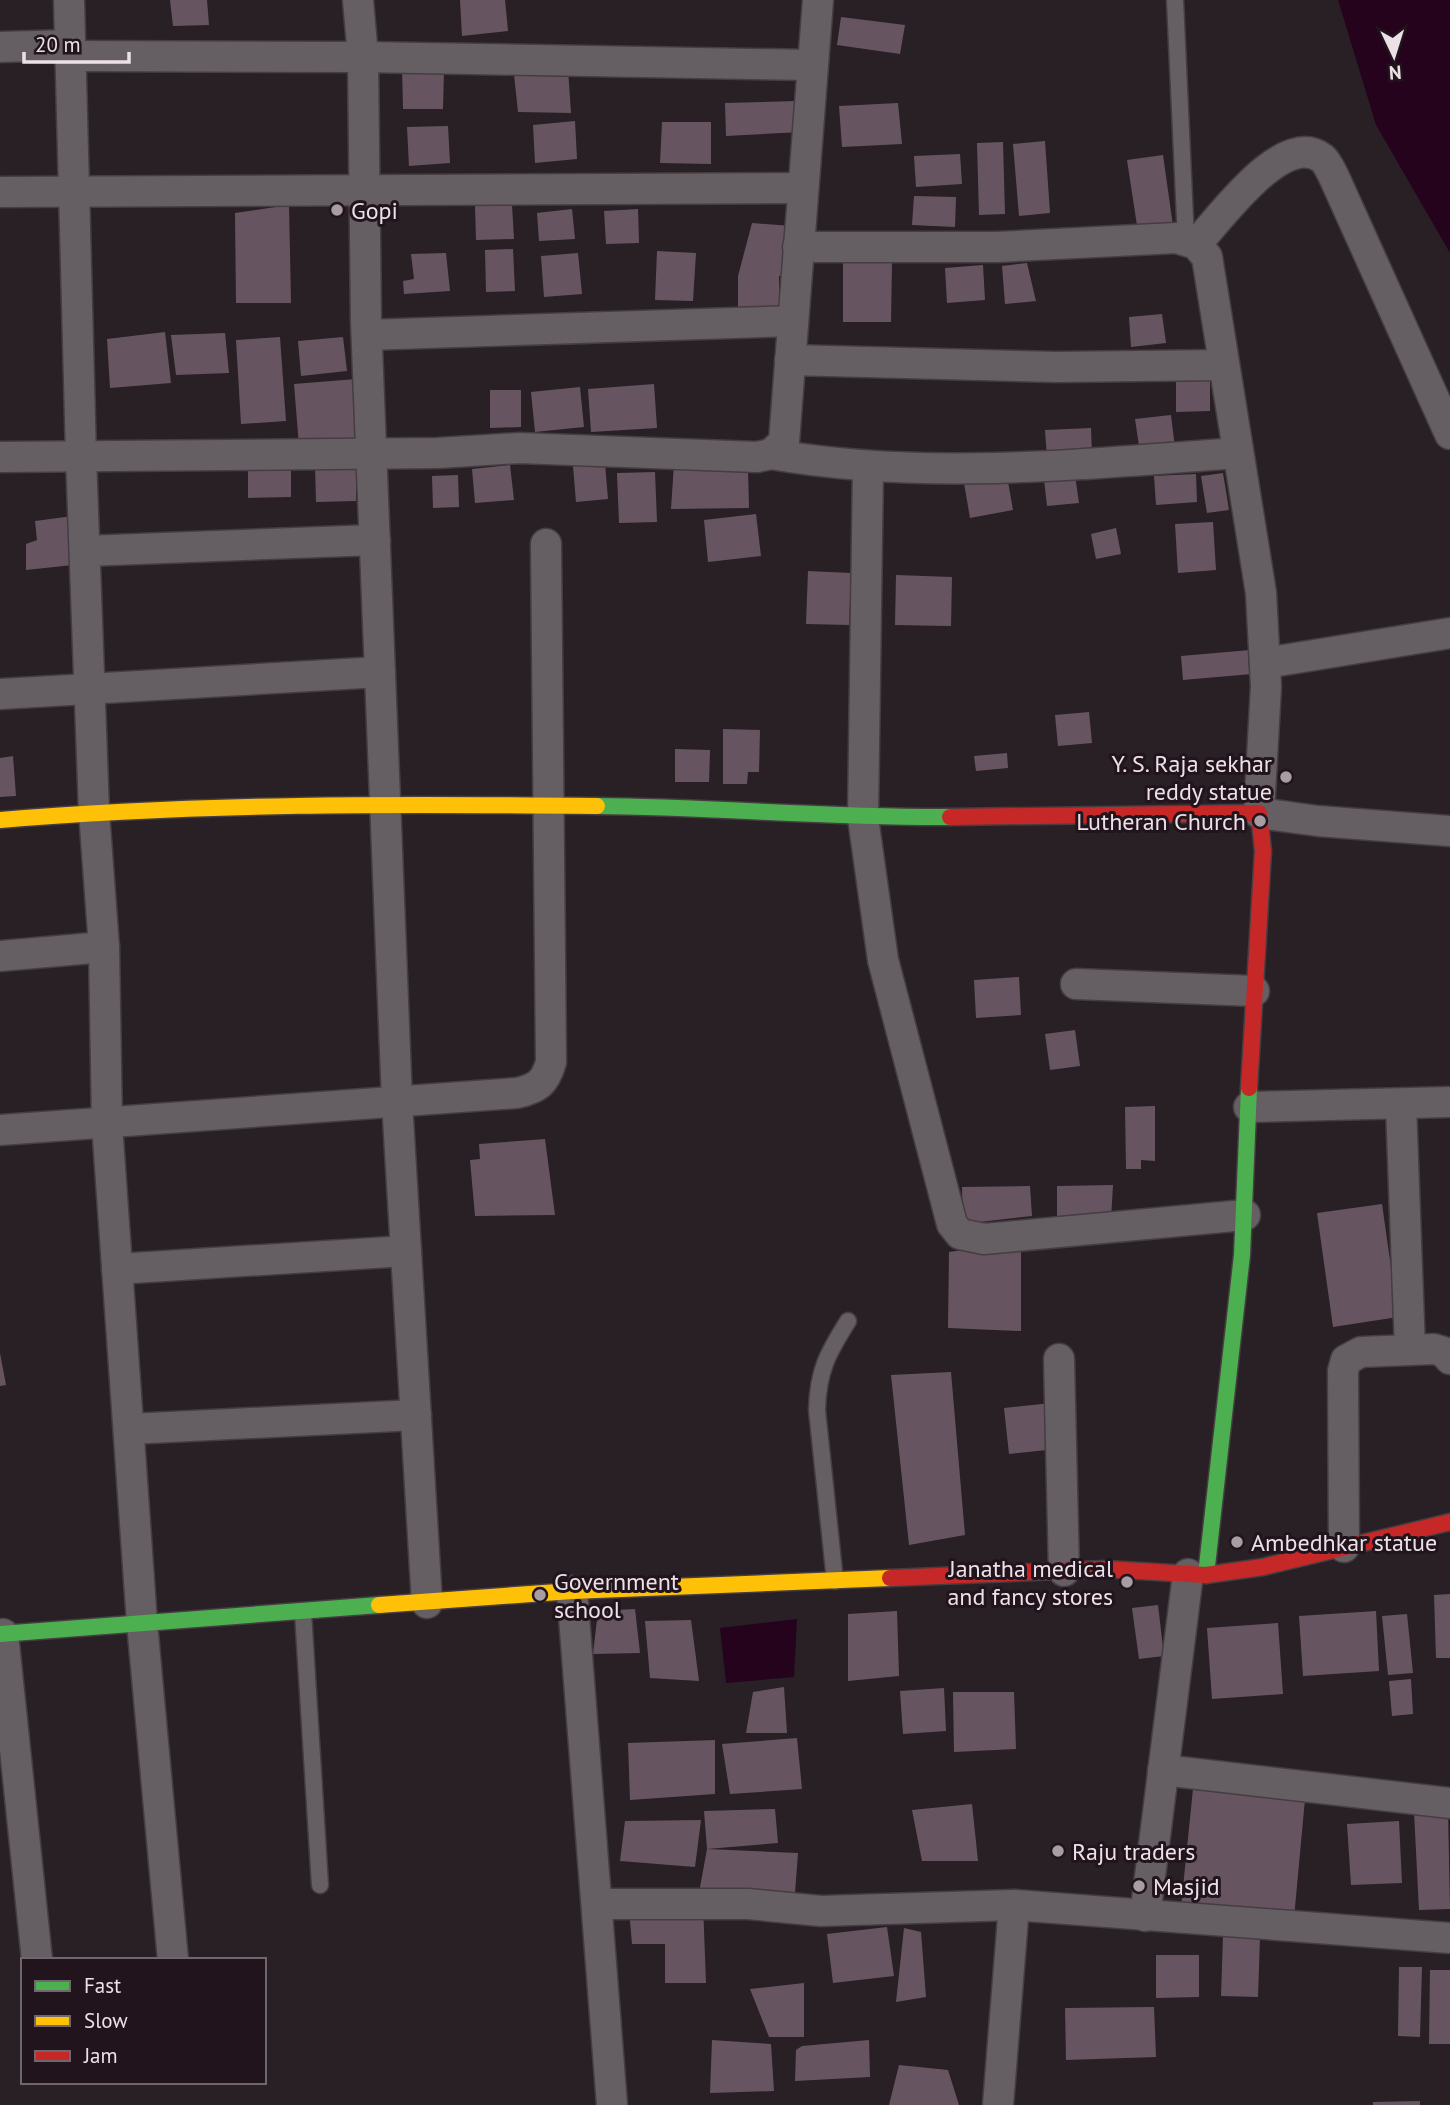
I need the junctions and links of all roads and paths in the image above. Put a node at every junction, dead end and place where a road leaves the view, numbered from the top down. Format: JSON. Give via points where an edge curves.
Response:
{"nodes":[{"id":1,"x":69,"y":0,"type":"edge"},
{"id":2,"x":358,"y":0,"type":"edge"},
{"id":3,"x":818,"y":0,"type":"edge"},
{"id":4,"x":1175,"y":0,"type":"edge"},
{"id":5,"x":0,"y":47,"type":"edge"},
{"id":6,"x":70,"y":51,"type":"junction"},
{"id":7,"x":363,"y":57,"type":"junction"},
{"id":8,"x":811,"y":65,"type":"junction"},
{"id":9,"x":802,"y":188,"type":"junction"},
{"id":10,"x":364,"y":191,"type":"junction"},
{"id":11,"x":0,"y":192,"type":"edge"},
{"id":12,"x":74,"y":194,"type":"junction"},
{"id":13,"x":1191,"y":242,"type":"junction"},
{"id":14,"x":798,"y":247,"type":"junction"},
{"id":15,"x":793,"y":321,"type":"junction"},
{"id":16,"x":367,"y":334,"type":"junction"},
{"id":17,"x":790,"y":360,"type":"junction"},
{"id":18,"x":1223,"y":365,"type":"junction"},
{"id":19,"x":1450,"y":434,"type":"edge"},
{"id":20,"x":1237,"y":453,"type":"junction"},
{"id":21,"x":372,"y":454,"type":"junction"},
{"id":22,"x":771,"y":454,"type":"junction"},
{"id":23,"x":81,"y":456,"type":"junction"},
{"id":24,"x":0,"y":457,"type":"edge"},
{"id":25,"x":868,"y":467,"type":"junction"},
{"id":26,"x":375,"y":540,"type":"junction"},
{"id":27,"x":546,"y":544,"type":"dead end"},
{"id":28,"x":85,"y":551,"type":"junction"},
{"id":29,"x":1450,"y":633,"type":"edge"},
{"id":30,"x":1265,"y":663,"type":"junction"},
{"id":31,"x":380,"y":672,"type":"junction"},
{"id":32,"x":90,"y":689,"type":"junction"},
{"id":33,"x":0,"y":694,"type":"edge"},
{"id":34,"x":386,"y":804,"type":"junction"},
{"id":35,"x":549,"y":806,"type":"junction"},
{"id":36,"x":94,"y":812,"type":"junction"},
{"id":37,"x":1259,"y":813,"type":"junction"},
{"id":38,"x":863,"y":818,"type":"junction"},
{"id":39,"x":0,"y":820,"type":"edge"},
{"id":40,"x":1450,"y":831,"type":"edge"},
{"id":41,"x":104,"y":947,"type":"junction"},
{"id":42,"x":0,"y":956,"type":"edge"},
{"id":43,"x":1076,"y":984,"type":"dead end"},
{"id":44,"x":1254,"y":991,"type":"junction"},
{"id":45,"x":397,"y":1101,"type":"junction"},
{"id":46,"x":1450,"y":1102,"type":"edge"},
{"id":47,"x":1401,"y":1105,"type":"junction"},
{"id":48,"x":1249,"y":1107,"type":"junction"},
{"id":49,"x":107,"y":1124,"type":"junction"},
{"id":50,"x":0,"y":1130,"type":"edge"},
{"id":51,"x":1245,"y":1215,"type":"junction"},
{"id":52,"x":406,"y":1251,"type":"junction"},
{"id":53,"x":117,"y":1269,"type":"junction"},
{"id":54,"x":848,"y":1321,"type":"dead end"},
{"id":55,"x":1410,"y":1350,"type":"junction"},
{"id":56,"x":1059,"y":1359,"type":"dead end"},
{"id":57,"x":1450,"y":1359,"type":"edge"},
{"id":58,"x":416,"y":1415,"type":"junction"},
{"id":59,"x":129,"y":1429,"type":"junction"},
{"id":60,"x":1450,"y":1522,"type":"edge"},
{"id":61,"x":1344,"y":1547,"type":"junction"},
{"id":62,"x":1064,"y":1571,"type":"junction"},
{"id":63,"x":1197,"y":1574,"type":"junction"},
{"id":64,"x":835,"y":1581,"type":"junction"},
{"id":65,"x":572,"y":1591,"type":"junction"},
{"id":66,"x":427,"y":1603,"type":"junction"},
{"id":67,"x":303,"y":1611,"type":"junction"},
{"id":68,"x":142,"y":1623,"type":"junction"},
{"id":69,"x":1,"y":1634,"type":"edge"},
{"id":70,"x":1163,"y":1770,"type":"junction"},
{"id":71,"x":1450,"y":1803,"type":"edge"},
{"id":72,"x":320,"y":1885,"type":"dead end"},
{"id":73,"x":597,"y":1904,"type":"junction"},
{"id":74,"x":1014,"y":1905,"type":"junction"},
{"id":75,"x":1145,"y":1916,"type":"junction"},
{"id":76,"x":1450,"y":1938,"type":"edge"},
{"id":77,"x":37,"y":1958,"type":"edge"},
{"id":78,"x":173,"y":1958,"type":"edge"},
{"id":79,"x":612,"y":2105,"type":"edge"},
{"id":80,"x":998,"y":2105,"type":"edge"}],
"edges":[{"from":1,"to":6,"type":"street"},
{"from":2,"to":7,"type":"street"},
{"from":3,"to":8,"type":"street"},
{"from":4,"to":13,"type":"lane"},
{"from":5,"to":6,"type":"street"},
{"from":6,"to":7,"type":"street"},
{"from":6,"to":12,"type":"street"},
{"from":7,"to":8,"type":"street"},
{"from":7,"to":10,"type":"street"},
{"from":8,"to":9,"type":"street"},
{"from":9,"to":10,"type":"street"},
{"from":9,"to":14,"type":"street"},
{"from":10,"to":12,"type":"street"},
{"from":10,"to":16,"type":"street"},
{"from":11,"to":12,"type":"street"},
{"from":12,"to":23,"type":"street"},
{"from":13,"to":14,"type":"street","via":[[1176,238],[997,247]]},
{"from":13,"to":18,"type":"street","via":[[1207,257]]},
{"from":13,"to":19,"type":"street","via":[[1271,163],[1307,152],[1323,159]]},
{"from":14,"to":15,"type":"street"},
{"from":15,"to":16,"type":"street"},
{"from":15,"to":17,"type":"street"},
{"from":16,"to":21,"type":"street"},
{"from":17,"to":18,"type":"street","via":[[1055,367]]},
{"from":17,"to":22,"type":"street","via":[[784,442]]},
{"from":18,"to":20,"type":"street"},
{"from":20,"to":25,"type":"street","via":[[988,470]]},
{"from":20,"to":30,"type":"street","via":[[1261,593]]},
{"from":21,"to":22,"type":"street","via":[[519,449]]},
{"from":21,"to":23,"type":"street"},
{"from":21,"to":26,"type":"street"},
{"from":22,"to":25,"type":"street"},
{"from":23,"to":24,"type":"street"},
{"from":23,"to":28,"type":"street"},
{"from":25,"to":38,"type":"street"},
{"from":26,"to":28,"type":"street"},
{"from":26,"to":31,"type":"street"},
{"from":27,"to":35,"type":"street"},
{"from":28,"to":32,"type":"street"},
{"from":29,"to":30,"type":"street"},
{"from":30,"to":37,"type":"street"},
{"from":31,"to":32,"type":"street"},
{"from":31,"to":34,"type":"street"},
{"from":32,"to":33,"type":"street"},
{"from":32,"to":36,"type":"street"},
{"from":34,"to":35,"type":"street"},
{"from":34,"to":36,"type":"street"},
{"from":34,"to":45,"type":"street"},
{"from":35,"to":38,"type":"street","via":[[685,807]]},
{"from":35,"to":45,"type":"street","via":[[551,1062],[545,1080],[517,1093]]},
{"from":36,"to":39,"type":"street"},
{"from":36,"to":41,"type":"street"},
{"from":37,"to":38,"type":"street"},
{"from":37,"to":40,"type":"street"},
{"from":37,"to":44,"type":"street","via":[[1263,851]]},
{"from":38,"to":51,"type":"street","via":[[883,960],[940,1185],[952,1224],[960,1234],[984,1240]]},
{"from":41,"to":42,"type":"street"},
{"from":41,"to":49,"type":"street"},
{"from":43,"to":44,"type":"street"},
{"from":44,"to":48,"type":"street"},
{"from":45,"to":49,"type":"street"},
{"from":45,"to":52,"type":"street"},
{"from":46,"to":47,"type":"street"},
{"from":47,"to":48,"type":"street"},
{"from":47,"to":55,"type":"street"},
{"from":48,"to":51,"type":"street"},
{"from":49,"to":50,"type":"street"},
{"from":49,"to":53,"type":"street"},
{"from":51,"to":63,"type":"street"},
{"from":52,"to":53,"type":"street"},
{"from":52,"to":58,"type":"street"},
{"from":53,"to":59,"type":"street"},
{"from":54,"to":64,"type":"lane","via":[[824,1360],[817,1383]]},
{"from":55,"to":57,"type":"street","via":[[1434,1349]]},
{"from":55,"to":61,"type":"street","via":[[1361,1352],[1346,1360]]},
{"from":56,"to":62,"type":"street"},
{"from":58,"to":59,"type":"street"},
{"from":58,"to":66,"type":"street"},
{"from":59,"to":68,"type":"street"},
{"from":60,"to":61,"type":"street"},
{"from":61,"to":63,"type":"street","via":[[1263,1567]]},
{"from":62,"to":63,"type":"street"},
{"from":62,"to":64,"type":"street"},
{"from":63,"to":70,"type":"street"},
{"from":64,"to":65,"type":"street"},
{"from":65,"to":66,"type":"street"},
{"from":65,"to":73,"type":"street"},
{"from":66,"to":67,"type":"street"},
{"from":67,"to":68,"type":"street"},
{"from":67,"to":72,"type":"lane"},
{"from":68,"to":69,"type":"street"},
{"from":68,"to":78,"type":"street"},
{"from":69,"to":77,"type":"street"},
{"from":70,"to":71,"type":"street"},
{"from":70,"to":75,"type":"street"},
{"from":73,"to":74,"type":"street","via":[[748,1904],[821,1911]]},
{"from":73,"to":79,"type":"street"},
{"from":74,"to":75,"type":"street"},
{"from":74,"to":80,"type":"street"},
{"from":75,"to":76,"type":"street"}]}
